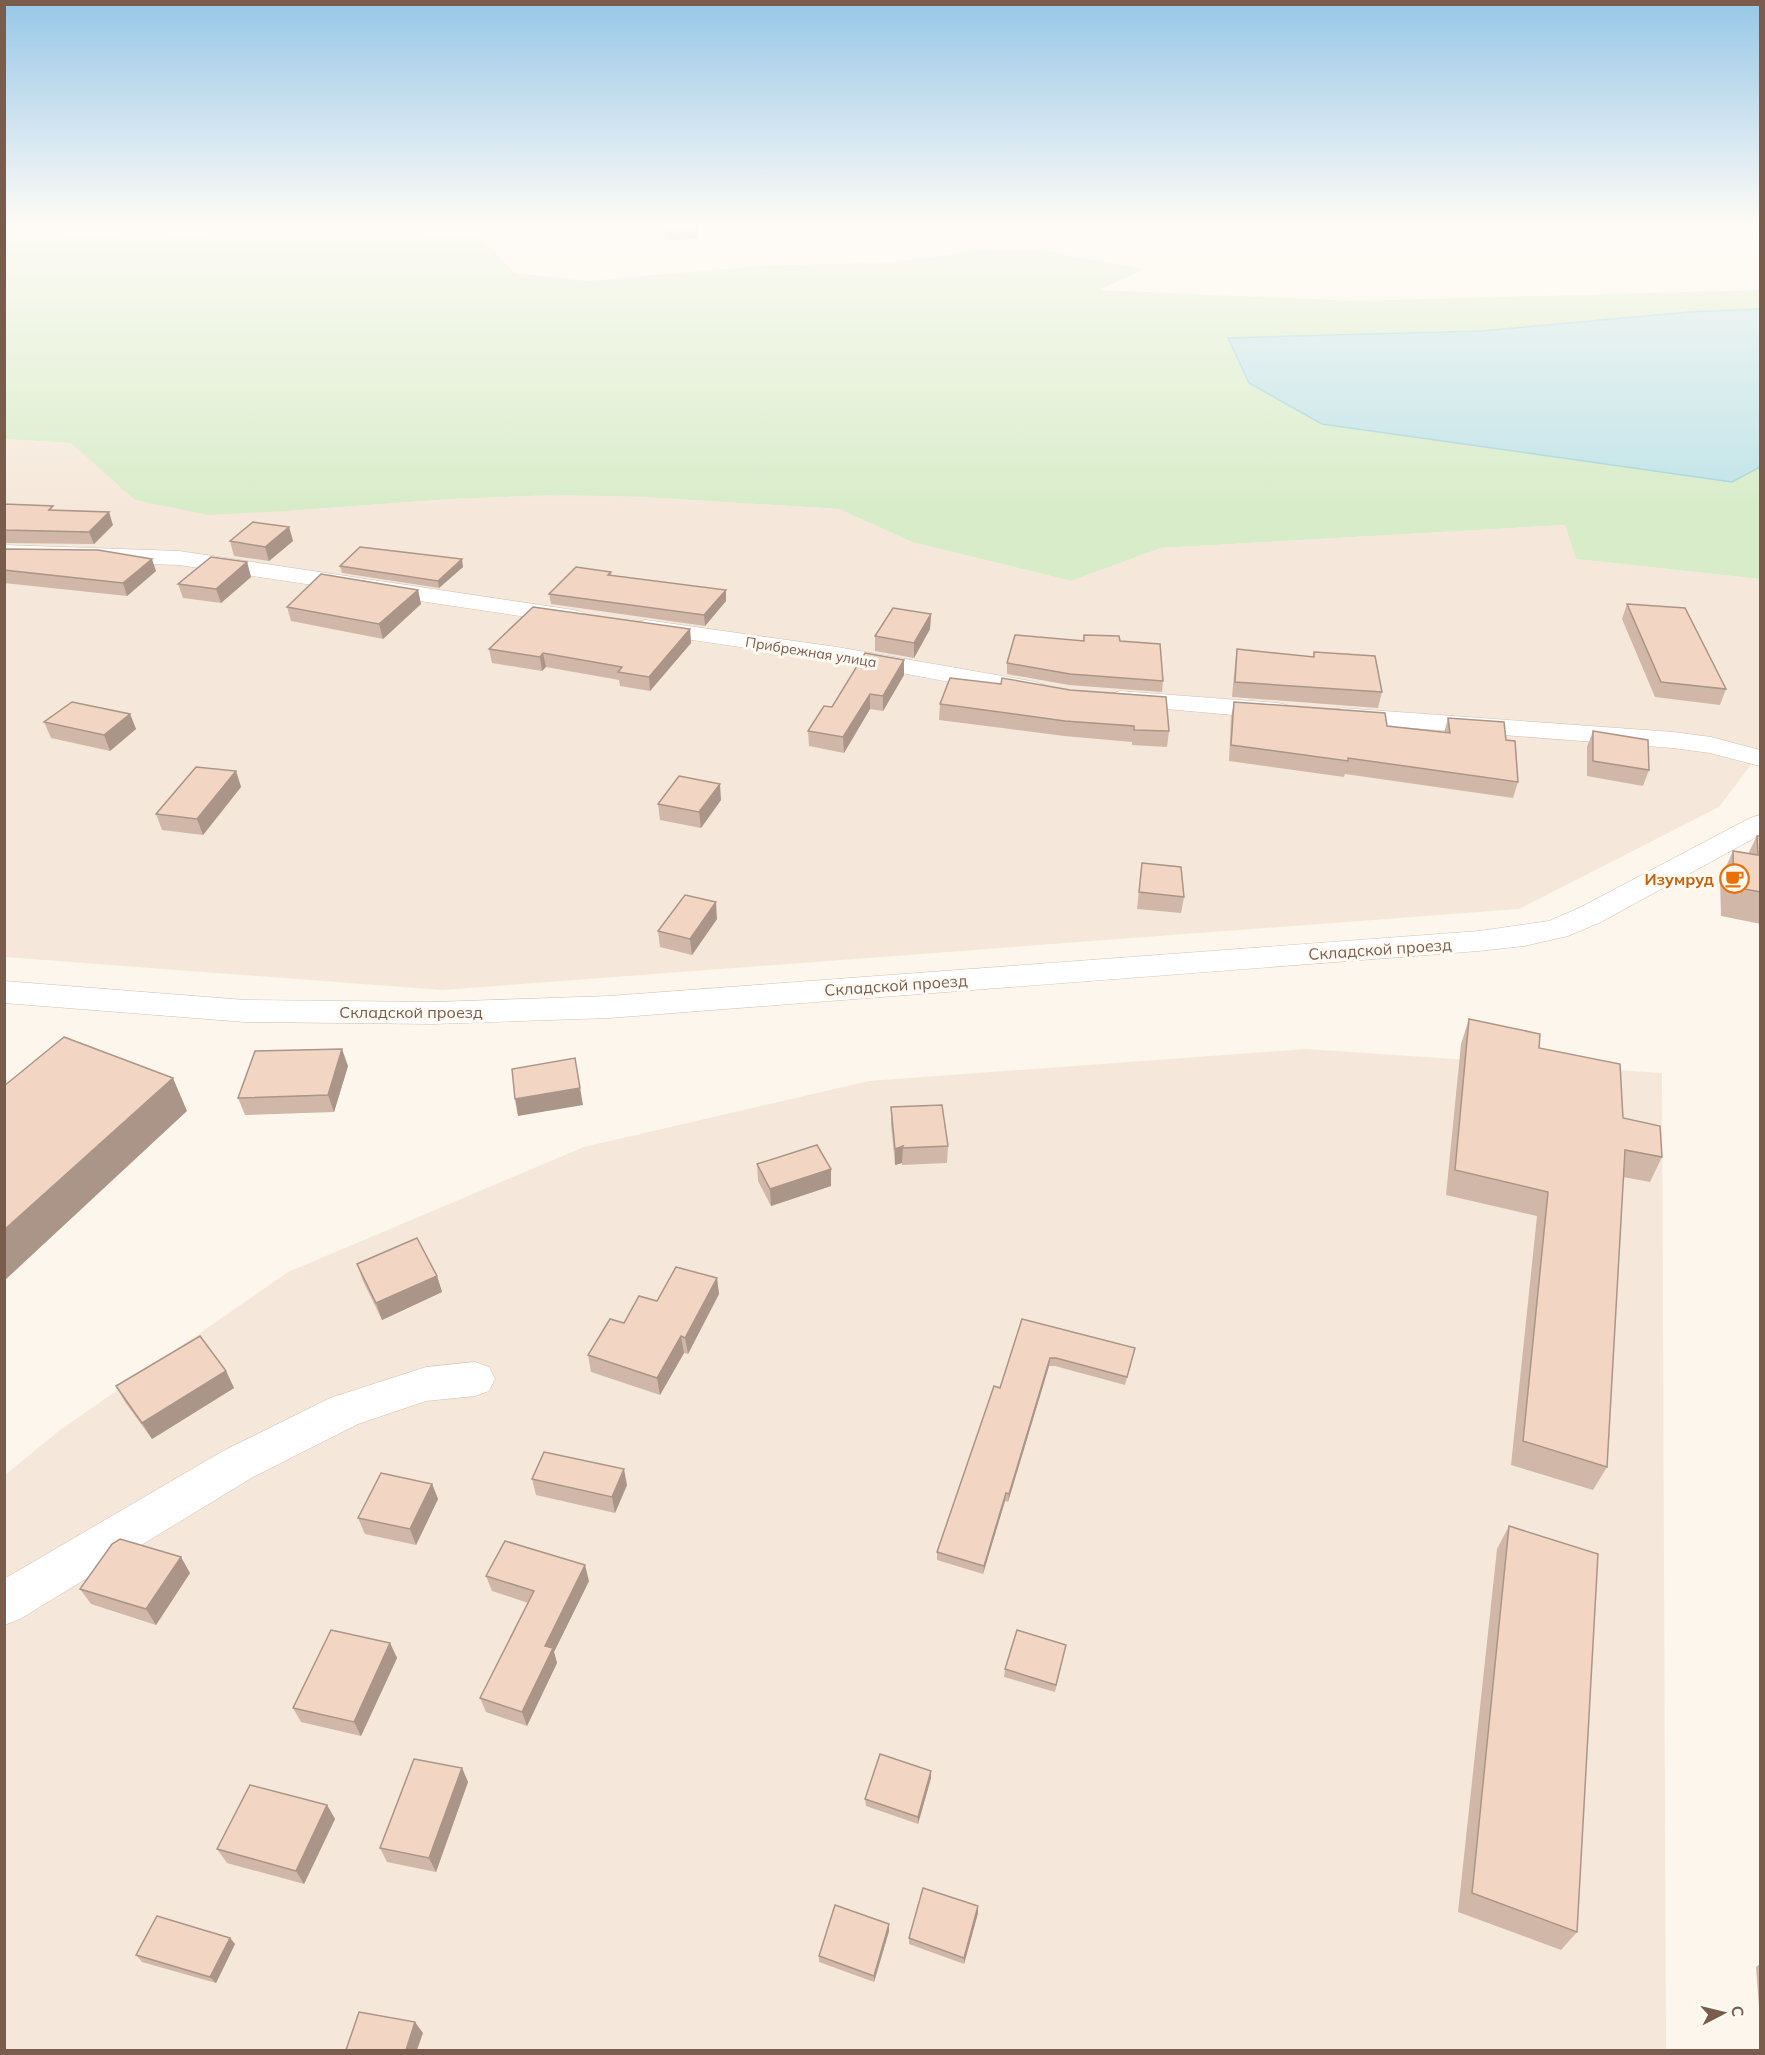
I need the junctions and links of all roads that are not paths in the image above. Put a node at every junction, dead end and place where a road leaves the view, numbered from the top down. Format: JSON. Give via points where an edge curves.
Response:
{"nodes":[{"id":1,"x":4,"y":552,"type":"edge"},
{"id":2,"x":1060,"y":693,"type":"edge"},
{"id":3,"x":1093,"y":696,"type":"edge"},
{"id":4,"x":1761,"y":758,"type":"edge"},
{"id":5,"x":1761,"y":824,"type":"edge"},
{"id":6,"x":4,"y":992,"type":"edge"},
{"id":7,"x":474,"y":1378,"type":"dead end"},
{"id":8,"x":4,"y":1604,"type":"edge"}],
"edges":[{"from":1,"to":2,"type":"street","name":"Прибрежная улица","via":[[119,554],[222,563],[837,654]]},
{"from":3,"to":4,"type":"street","via":[[1673,740]]},
{"from":5,"to":6,"type":"street","name":"Складской проезд","via":[[1557,929],[1479,941],[609,1007],[444,1013],[245,1011]]},
{"from":7,"to":8,"type":"street","via":[[426,1384],[345,1411],[238,1464]]}]}
